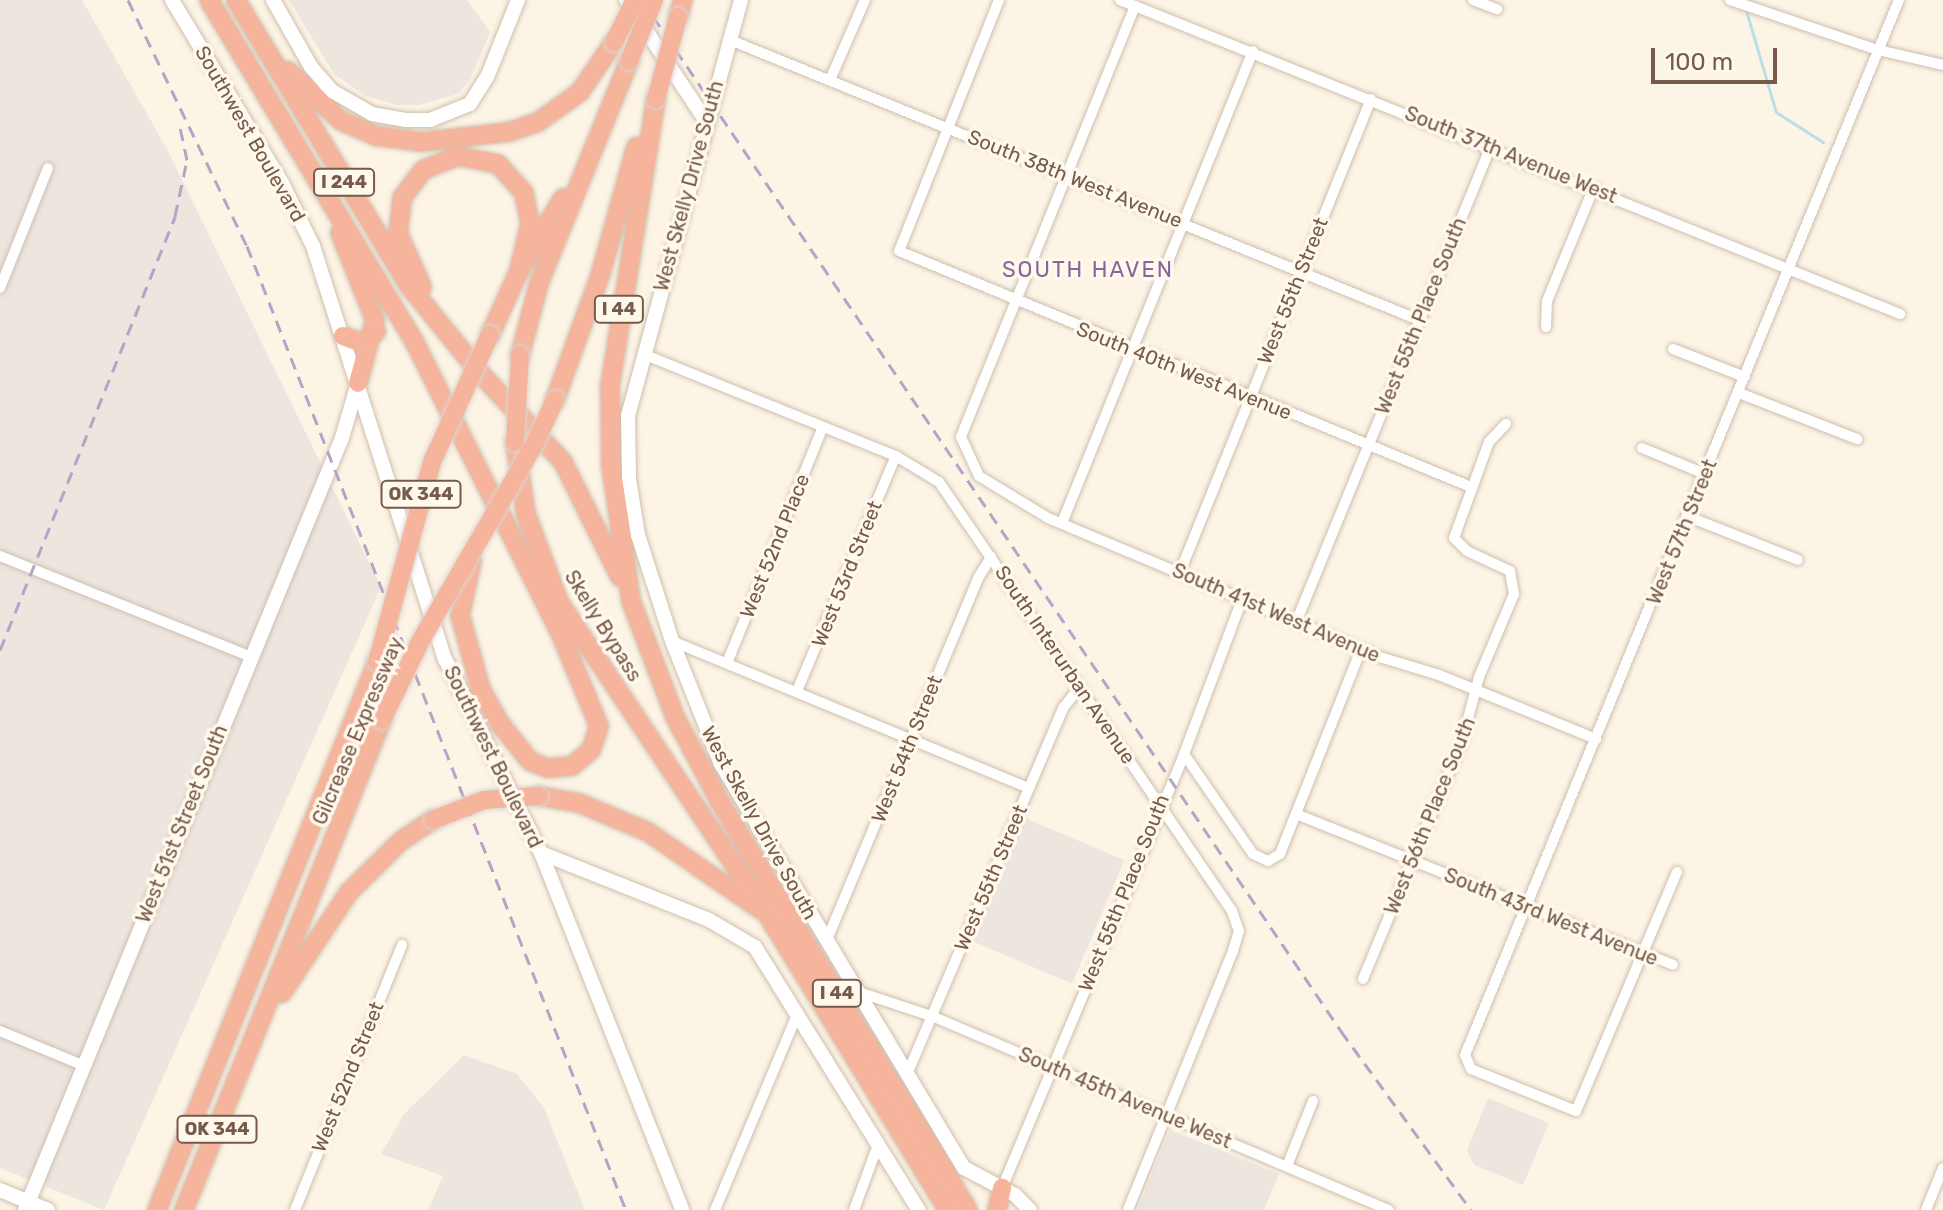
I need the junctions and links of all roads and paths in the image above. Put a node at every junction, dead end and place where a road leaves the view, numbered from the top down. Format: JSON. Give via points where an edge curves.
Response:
{"nodes":[{"id":1,"x":172,"y":0,"type":"edge"},
{"id":2,"x":209,"y":0,"type":"edge"},
{"id":3,"x":236,"y":0,"type":"edge"},
{"id":4,"x":273,"y":0,"type":"edge"},
{"id":5,"x":518,"y":0,"type":"edge"},
{"id":6,"x":626,"y":0,"type":"edge"},
{"id":7,"x":635,"y":0,"type":"edge"},
{"id":8,"x":654,"y":0,"type":"edge"},
{"id":9,"x":741,"y":0,"type":"edge"},
{"id":10,"x":865,"y":0,"type":"edge"},
{"id":11,"x":999,"y":0,"type":"edge"},
{"id":12,"x":1120,"y":0,"type":"edge"},
{"id":13,"x":1473,"y":0,"type":"edge"},
{"id":14,"x":1730,"y":0,"type":"edge"},
{"id":15,"x":1899,"y":0,"type":"edge"},
{"id":16,"x":1135,"y":6,"type":"junction"},
{"id":17,"x":681,"y":8,"type":"edge"},
{"id":18,"x":1497,"y":9,"type":"dead end"},
{"id":19,"x":252,"y":26,"type":"junction"},
{"id":20,"x":730,"y":40,"type":"junction"},
{"id":21,"x":1878,"y":50,"type":"junction"},
{"id":22,"x":1253,"y":51,"type":"junction"},
{"id":23,"x":1943,"y":65,"type":"edge"},
{"id":24,"x":830,"y":80,"type":"junction"},
{"id":25,"x":656,"y":99,"type":"junction"},
{"id":26,"x":1371,"y":99,"type":"junction"},
{"id":27,"x":707,"y":123,"type":"junction"},
{"id":28,"x":947,"y":127,"type":"junction"},
{"id":29,"x":1491,"y":146,"type":"junction"},
{"id":30,"x":591,"y":152,"type":"junction"},
{"id":31,"x":48,"y":168,"type":"dead end"},
{"id":32,"x":311,"y":169,"type":"junction"},
{"id":33,"x":1067,"y":175,"type":"junction"},
{"id":34,"x":1594,"y":187,"type":"junction"},
{"id":35,"x":1185,"y":223,"type":"junction"},
{"id":36,"x":1790,"y":268,"type":"junction"},
{"id":37,"x":519,"y":271,"type":"junction"},
{"id":38,"x":1301,"y":271,"type":"junction"},
{"id":39,"x":0,"y":288,"type":"edge"},
{"id":40,"x":1014,"y":301,"type":"junction"},
{"id":41,"x":1900,"y":314,"type":"dead end"},
{"id":42,"x":1419,"y":320,"type":"junction"},
{"id":43,"x":1546,"y":327,"type":"dead end"},
{"id":44,"x":376,"y":332,"type":"junction"},
{"id":45,"x":445,"y":332,"type":"junction"},
{"id":46,"x":343,"y":336,"type":"junction"},
{"id":47,"x":1673,"y":349,"type":"dead end"},
{"id":48,"x":1133,"y":351,"type":"junction"},
{"id":49,"x":643,"y":354,"type":"junction"},
{"id":50,"x":1745,"y":377,"type":"junction"},
{"id":51,"x":358,"y":383,"type":"junction"},
{"id":52,"x":1739,"y":393,"type":"junction"},
{"id":53,"x":1249,"y":397,"type":"junction"},
{"id":54,"x":1506,"y":424,"type":"dead end"},
{"id":55,"x":372,"y":428,"type":"junction"},
{"id":56,"x":822,"y":429,"type":"junction"},
{"id":57,"x":342,"y":438,"type":"junction"},
{"id":58,"x":1857,"y":439,"type":"dead end"},
{"id":59,"x":1368,"y":446,"type":"junction"},
{"id":60,"x":1642,"y":448,"type":"dead end"},
{"id":61,"x":896,"y":456,"type":"junction"},
{"id":62,"x":1705,"y":474,"type":"junction"},
{"id":63,"x":1471,"y":487,"type":"junction"},
{"id":64,"x":1689,"y":517,"type":"junction"},
{"id":65,"x":1062,"y":523,"type":"junction"},
{"id":66,"x":484,"y":532,"type":"junction"},
{"id":67,"x":0,"y":556,"type":"edge"},
{"id":68,"x":991,"y":557,"type":"junction"},
{"id":69,"x":1798,"y":560,"type":"dead end"},
{"id":70,"x":1180,"y":572,"type":"junction"},
{"id":71,"x":1243,"y":597,"type":"junction"},
{"id":72,"x":631,"y":601,"type":"junction"},
{"id":73,"x":1297,"y":620,"type":"junction"},
{"id":74,"x":558,"y":628,"type":"junction"},
{"id":75,"x":672,"y":641,"type":"junction"},
{"id":76,"x":1361,"y":649,"type":"junction"},
{"id":77,"x":251,"y":657,"type":"junction"},
{"id":78,"x":727,"y":663,"type":"junction"},
{"id":79,"x":1079,"y":688,"type":"junction"},
{"id":80,"x":1476,"y":690,"type":"junction"},
{"id":81,"x":797,"y":691,"type":"junction"},
{"id":82,"x":912,"y":736,"type":"junction"},
{"id":83,"x":1596,"y":739,"type":"junction"},
{"id":84,"x":1184,"y":754,"type":"junction"},
{"id":85,"x":660,"y":757,"type":"junction"},
{"id":86,"x":1029,"y":788,"type":"junction"},
{"id":87,"x":1161,"y":803,"type":"junction"},
{"id":88,"x":1296,"y":814,"type":"junction"},
{"id":89,"x":541,"y":853,"type":"junction"},
{"id":90,"x":1409,"y":860,"type":"junction"},
{"id":91,"x":1677,"y":872,"type":"dead end"},
{"id":92,"x":1527,"y":906,"type":"junction"},
{"id":93,"x":767,"y":914,"type":"junction"},
{"id":94,"x":826,"y":942,"type":"junction"},
{"id":95,"x":402,"y":945,"type":"dead end"},
{"id":96,"x":1645,"y":953,"type":"junction"},
{"id":97,"x":1673,"y":965,"type":"dead end"},
{"id":98,"x":1363,"y":979,"type":"dead end"},
{"id":99,"x":859,"y":992,"type":"junction"},
{"id":100,"x":798,"y":1011,"type":"junction"},
{"id":101,"x":934,"y":1017,"type":"junction"},
{"id":102,"x":0,"y":1031,"type":"edge"},
{"id":103,"x":250,"y":1047,"type":"junction"},
{"id":104,"x":82,"y":1065,"type":"junction"},
{"id":105,"x":1051,"y":1069,"type":"junction"},
{"id":106,"x":908,"y":1072,"type":"junction"},
{"id":107,"x":1313,"y":1101,"type":"dead end"},
{"id":108,"x":1166,"y":1115,"type":"junction"},
{"id":109,"x":880,"y":1140,"type":"junction"},
{"id":110,"x":1287,"y":1166,"type":"junction"},
{"id":111,"x":1943,"y":1168,"type":"edge"},
{"id":112,"x":1002,"y":1188,"type":"junction"},
{"id":113,"x":0,"y":1190,"type":"edge"},
{"id":114,"x":26,"y":1206,"type":"edge"},
{"id":115,"x":48,"y":1210,"type":"edge"},
{"id":116,"x":157,"y":1210,"type":"edge"},
{"id":117,"x":184,"y":1210,"type":"edge"},
{"id":118,"x":295,"y":1210,"type":"edge"},
{"id":119,"x":682,"y":1210,"type":"edge"},
{"id":120,"x":715,"y":1210,"type":"edge"},
{"id":121,"x":854,"y":1210,"type":"edge"},
{"id":122,"x":919,"y":1210,"type":"edge"},
{"id":123,"x":948,"y":1210,"type":"edge"},
{"id":124,"x":968,"y":1210,"type":"edge"},
{"id":125,"x":997,"y":1210,"type":"edge"},
{"id":126,"x":1030,"y":1210,"type":"edge"},
{"id":127,"x":1128,"y":1210,"type":"edge"},
{"id":128,"x":1389,"y":1210,"type":"edge"},
{"id":129,"x":1926,"y":1210,"type":"edge"}],
"edges":[{"from":1,"to":46,"type":"street","name":"Southwest Boulevard","via":[[293,205]]},
{"from":2,"to":32,"type":"highway","number":"I 244"},
{"from":3,"to":19,"type":"highway","number":"I 244"},
{"from":4,"to":5,"type":"street","via":[[320,79],[349,104],[372,114],[430,120],[470,104],[488,75]]},
{"from":6,"to":27,"type":"street"},
{"from":7,"to":19,"type":"highway","bridge":true,"via":[[580,92],[538,122],[509,132],[421,142],[376,136],[334,116],[309,95]]},
{"from":8,"to":30,"type":"highway","name":"Skelly Bypass","number":"I 44","bridge":true},
{"from":9,"to":20,"type":"street","name":"West Skelly Drive South"},
{"from":10,"to":24,"type":"street"},
{"from":11,"to":28,"type":"street"},
{"from":12,"to":16,"type":"street","name":"South 37th Avenue West"},
{"from":13,"to":18,"type":"street"},
{"from":14,"to":21,"type":"street"},
{"from":15,"to":21,"type":"street","name":"West 57th Street"},
{"from":16,"to":22,"type":"street","name":"South 37th Avenue West"},
{"from":16,"to":33,"type":"street"},
{"from":17,"to":25,"type":"highway","name":"Skelly Bypass","number":"I 44","bridge":true},
{"from":19,"to":45,"type":"highway","number":"I 244","via":[[373,231]]},
{"from":20,"to":24,"type":"street","name":"South 38th West Avenue"},
{"from":20,"to":27,"type":"street","name":"West Skelly Drive South"},
{"from":21,"to":23,"type":"street"},
{"from":21,"to":36,"type":"street","name":"West 57th Street"},
{"from":22,"to":26,"type":"street","name":"South 37th Avenue West"},
{"from":22,"to":35,"type":"street"},
{"from":24,"to":28,"type":"street","name":"South 38th West Avenue"},
{"from":25,"to":66,"type":"highway","name":"Gilcrease Expressway","number":"OK 344","bridge":true,"via":[[555,400]]},
{"from":25,"to":72,"type":"highway","name":"Skelly Bypass","number":"I 44","via":[[610,385],[611,465]]},
{"from":26,"to":29,"type":"street","name":"South 37th Avenue West"},
{"from":26,"to":38,"type":"street","name":"West 55th Street"},
{"from":27,"to":49,"type":"street","name":"West Skelly Drive South"},
{"from":28,"to":33,"type":"street","name":"South 38th West Avenue"},
{"from":28,"to":40,"type":"street","name":"South 40th West Avenue","via":[[899,251]]},
{"from":29,"to":34,"type":"street","name":"South 37th Avenue West"},
{"from":29,"to":42,"type":"street","name":"West 55th Place South"},
{"from":30,"to":37,"type":"highway","name":"Gilcrease Expressway","number":"OK 344"},
{"from":30,"to":85,"type":"highway","name":"Skelly Bypass","number":"I 44","bridge":true,"via":[[539,283],[520,355],[515,442],[526,514],[550,584]]},
{"from":31,"to":39,"type":"street"},
{"from":32,"to":44,"type":"highway","via":[[371,304]]},
{"from":32,"to":74,"type":"highway","number":"I 244","via":[[414,341]]},
{"from":33,"to":35,"type":"street","name":"South 38th West Avenue"},
{"from":33,"to":40,"type":"street"},
{"from":34,"to":36,"type":"street","name":"South 37th Avenue West"},
{"from":34,"to":43,"type":"street","via":[[1547,301]]},
{"from":35,"to":38,"type":"street","name":"South 38th West Avenue"},
{"from":35,"to":48,"type":"street"},
{"from":36,"to":41,"type":"street","name":"South 37th Avenue West"},
{"from":36,"to":50,"type":"street","name":"West 57th Street"},
{"from":37,"to":45,"type":"highway","via":[[529,208],[510,173],[468,156],[444,158],[423,170],[402,198],[398,233]]},
{"from":37,"to":116,"type":"highway","name":"Gilcrease Expressway","number":"OK 344","bridge":true,"via":[[432,462],[377,662]]},
{"from":38,"to":42,"type":"street","name":"South 38th West Avenue"},
{"from":38,"to":53,"type":"street","name":"West 55th Street"},
{"from":40,"to":48,"type":"street","name":"South 40th West Avenue"},
{"from":40,"to":65,"type":"street","name":"South 41st West Avenue","via":[[961,437],[971,462],[993,489]]},
{"from":42,"to":59,"type":"street","name":"West 55th Place South"},
{"from":44,"to":46,"type":"highway","via":[[361,343]]},
{"from":44,"to":51,"type":"highway"},
{"from":45,"to":72,"type":"highway","number":"I 244","via":[[563,462]]},
{"from":46,"to":51,"type":"street","name":"Southwest Boulevard"},
{"from":47,"to":50,"type":"street"},
{"from":48,"to":53,"type":"street","name":"South 40th West Avenue"},
{"from":48,"to":65,"type":"street"},
{"from":49,"to":56,"type":"street"},
{"from":49,"to":75,"type":"street","name":"West Skelly Drive South","via":[[628,415],[629,479],[643,556]]},
{"from":50,"to":52,"type":"street","name":"West 57th Street"},
{"from":51,"to":55,"type":"street","name":"Southwest Boulevard"},
{"from":51,"to":57,"type":"street","name":"West 51st Street South"},
{"from":52,"to":58,"type":"street"},
{"from":52,"to":62,"type":"street","name":"West 57th Street"},
{"from":53,"to":59,"type":"street","name":"South 40th West Avenue"},
{"from":53,"to":70,"type":"street","name":"West 55th Street"},
{"from":54,"to":63,"type":"street","via":[[1489,442]]},
{"from":55,"to":57,"type":"street"},
{"from":55,"to":89,"type":"street","name":"Southwest Boulevard","via":[[445,659]]},
{"from":56,"to":61,"type":"street"},
{"from":56,"to":78,"type":"street","name":"West 52nd Place"},
{"from":57,"to":77,"type":"street","name":"West 51st Street South"},
{"from":59,"to":63,"type":"street","name":"South 40th West Avenue"},
{"from":59,"to":73,"type":"street","name":"West 55th Place South"},
{"from":60,"to":62,"type":"street"},
{"from":61,"to":68,"type":"street","name":"South Interurban Avenue","via":[[939,482]]},
{"from":61,"to":81,"type":"street","name":"West 53rd Street"},
{"from":62,"to":64,"type":"street","name":"West 57th Street"},
{"from":63,"to":80,"type":"street","name":"West 56th Place South","via":[[1454,538],[1467,551],[1501,565],[1513,577],[1514,594]]},
{"from":64,"to":69,"type":"street"},
{"from":64,"to":83,"type":"street","name":"West 57th Street"},
{"from":65,"to":70,"type":"street","name":"South 41st West Avenue"},
{"from":66,"to":74,"type":"highway","bridge":true,"via":[[462,588],[460,622],[475,675],[501,725],[530,761],[556,769],[586,757],[599,726]]},
{"from":66,"to":103,"type":"highway","name":"Gilcrease Expressway","number":"OK 344","bridge":true,"via":[[382,720]]},
{"from":67,"to":77,"type":"street"},
{"from":68,"to":79,"type":"street","name":"South Interurban Avenue"},
{"from":68,"to":82,"type":"street","name":"West 54th Street"},
{"from":70,"to":71,"type":"street","name":"South 41st West Avenue"},
{"from":71,"to":73,"type":"street","name":"South 41st West Avenue"},
{"from":71,"to":84,"type":"street","name":"West 55th Place South"},
{"from":72,"to":124,"type":"highway","name":"Skelly Bypass","number":"I 44","via":[[675,717],[713,789]]},
{"from":73,"to":76,"type":"street","name":"South 41st West Avenue"},
{"from":74,"to":85,"type":"highway","number":"I 244"},
{"from":75,"to":78,"type":"street"},
{"from":75,"to":94,"type":"street","name":"West Skelly Drive South","via":[[721,764]]},
{"from":76,"to":80,"type":"street","name":"South 41st West Avenue"},
{"from":76,"to":88,"type":"street"},
{"from":77,"to":104,"type":"street","name":"West 51st Street South"},
{"from":78,"to":81,"type":"street"},
{"from":79,"to":86,"type":"street","name":"West 55th Street","via":[[1064,707]]},
{"from":79,"to":87,"type":"street","name":"South Interurban Avenue"},
{"from":80,"to":83,"type":"street","name":"South 41st West Avenue"},
{"from":80,"to":90,"type":"street","name":"West 56th Place South","via":[[1462,741]]},
{"from":81,"to":82,"type":"street"},
{"from":82,"to":86,"type":"street"},
{"from":82,"to":94,"type":"street","name":"West 54th Street"},
{"from":83,"to":92,"type":"street","name":"West 57th Street"},
{"from":84,"to":87,"type":"street","name":"West 55th Place South"},
{"from":84,"to":88,"type":"street","via":[[1253,854],[1268,861],[1280,854]]},
{"from":85,"to":93,"type":"highway","name":"Skelly Bypass","number":"I 44"},
{"from":86,"to":101,"type":"street","name":"West 55th Street"},
{"from":87,"to":105,"type":"street","name":"West 55th Place South"},
{"from":87,"to":108,"type":"street","name":"South Interurban Avenue","via":[[1232,911],[1239,931]]},
{"from":88,"to":90,"type":"street","name":"South 43rd West Avenue"},
{"from":89,"to":100,"type":"street","via":[[709,920],[755,947]]},
{"from":89,"to":119,"type":"street","name":"Southwest Boulevard"},
{"from":90,"to":92,"type":"street","name":"South 43rd West Avenue"},
{"from":90,"to":98,"type":"street","name":"West 56th Place South"},
{"from":91,"to":96,"type":"street"},
{"from":92,"to":96,"type":"street","name":"South 43rd West Avenue"},
{"from":92,"to":96,"type":"street","name":"West 57th Street","via":[[1465,1055],[1467,1065],[1576,1111]]},
{"from":93,"to":103,"type":"highway","bridge":true,"via":[[648,832],[579,803],[539,796],[484,800],[433,820],[373,866],[332,913]]},
{"from":93,"to":123,"type":"highway","name":"Skelly Bypass","number":"I 44"},
{"from":94,"to":99,"type":"street","name":"West Skelly Drive South"},
{"from":95,"to":118,"type":"street","name":"West 52nd Street"},
{"from":96,"to":97,"type":"street","name":"South 43rd West Avenue"},
{"from":99,"to":101,"type":"street","name":"South 45th Avenue West"},
{"from":99,"to":106,"type":"street","name":"West Skelly Drive South"},
{"from":100,"to":109,"type":"street"},
{"from":100,"to":120,"type":"street"},
{"from":101,"to":105,"type":"street","name":"South 45th Avenue West"},
{"from":101,"to":106,"type":"street","name":"West 55th Street"},
{"from":102,"to":104,"type":"street"},
{"from":103,"to":117,"type":"highway","name":"Gilcrease Expressway","number":"OK 344"},
{"from":104,"to":114,"type":"street","name":"West 51st Street South"},
{"from":105,"to":108,"type":"street","name":"South 45th Avenue West"},
{"from":105,"to":112,"type":"street","name":"West 55th Place South"},
{"from":106,"to":112,"type":"street","name":"West Skelly Drive South","via":[[964,1168]]},
{"from":107,"to":110,"type":"street"},
{"from":108,"to":110,"type":"street","name":"South 45th Avenue West"},
{"from":108,"to":127,"type":"street"},
{"from":109,"to":121,"type":"street"},
{"from":109,"to":122,"type":"street"},
{"from":110,"to":128,"type":"street","name":"South 45th Avenue West"},
{"from":111,"to":129,"type":"street"},
{"from":112,"to":125,"type":"highway"},
{"from":112,"to":126,"type":"street","name":"West Skelly Drive South"},
{"from":113,"to":114,"type":"street"},
{"from":114,"to":115,"type":"street"}]}
